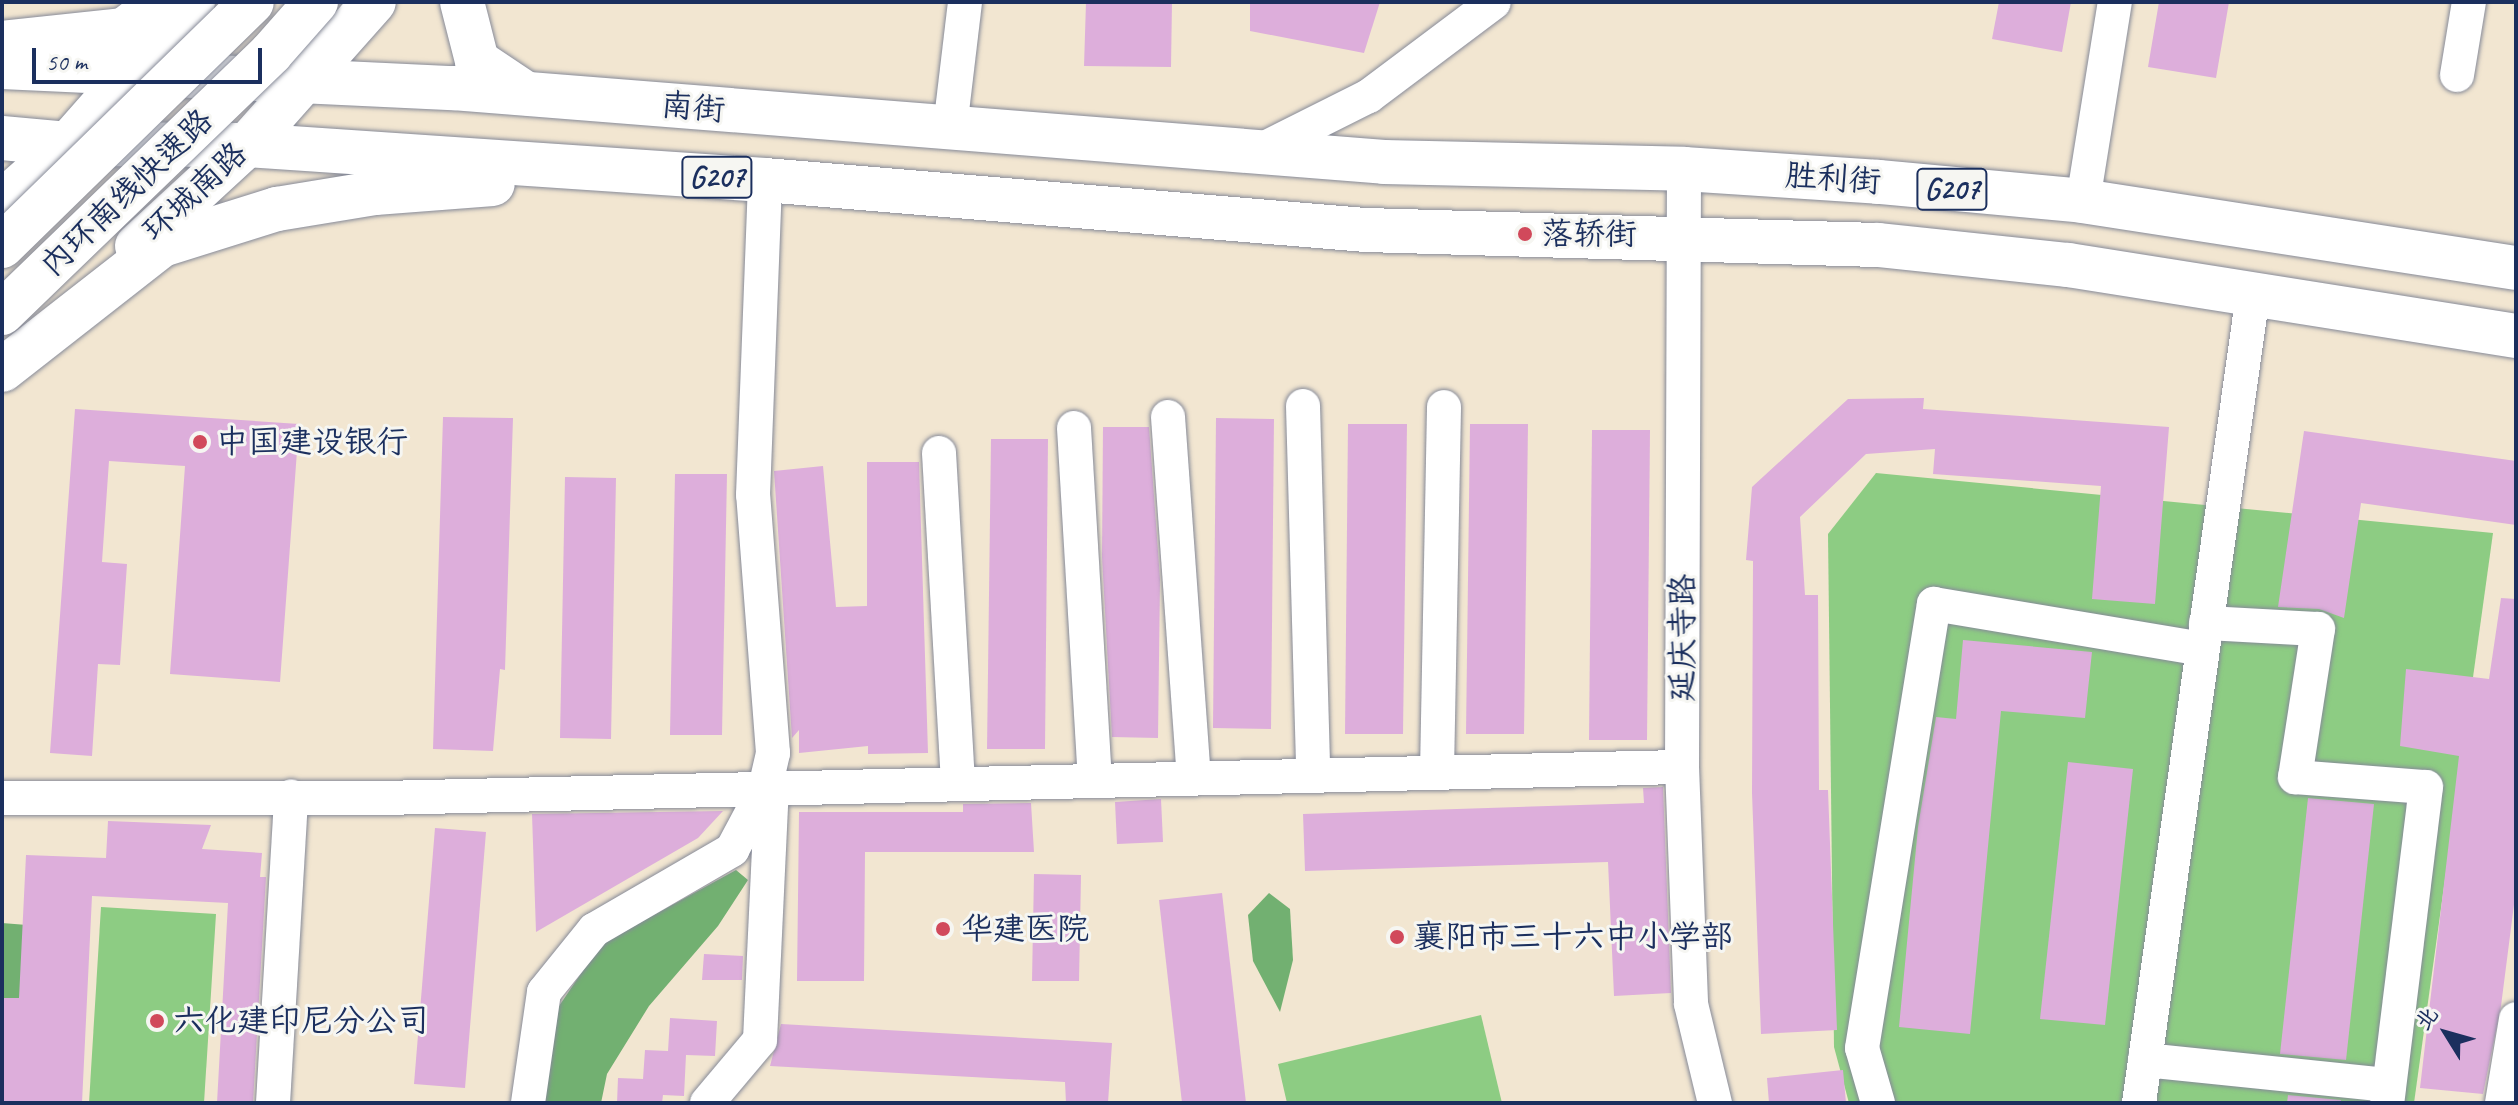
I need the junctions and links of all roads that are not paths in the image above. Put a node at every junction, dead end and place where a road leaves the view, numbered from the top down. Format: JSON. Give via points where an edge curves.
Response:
{"nodes":[{"id":1,"x":160,"y":2,"type":"edge"},
{"id":2,"x":193,"y":2,"type":"edge"},
{"id":3,"x":252,"y":2,"type":"edge"},
{"id":4,"x":316,"y":2,"type":"edge"},
{"id":5,"x":374,"y":2,"type":"edge"},
{"id":6,"x":462,"y":2,"type":"edge"},
{"id":7,"x":965,"y":2,"type":"edge"},
{"id":8,"x":1494,"y":2,"type":"edge"},
{"id":9,"x":2115,"y":2,"type":"edge"},
{"id":10,"x":2469,"y":2,"type":"edge"},
{"id":11,"x":2,"y":43,"type":"edge"},
{"id":12,"x":2,"y":67,"type":"edge"},
{"id":13,"x":131,"y":73,"type":"junction"},
{"id":14,"x":2457,"y":75,"type":"dead end"},
{"id":15,"x":304,"y":81,"type":"junction"},
{"id":16,"x":527,"y":94,"type":"junction"},
{"id":17,"x":950,"y":128,"type":"junction"},
{"id":18,"x":2,"y":138,"type":"edge"},
{"id":19,"x":68,"y":144,"type":"junction"},
{"id":20,"x":247,"y":145,"type":"junction"},
{"id":21,"x":1257,"y":152,"type":"junction"},
{"id":22,"x":1384,"y":162,"type":"joint"},
{"id":23,"x":1684,"y":169,"type":"junction"},
{"id":24,"x":652,"y":172,"type":"junction"},
{"id":25,"x":765,"y":180,"type":"junction"},
{"id":26,"x":2083,"y":201,"type":"junction"},
{"id":27,"x":2,"y":202,"type":"edge"},
{"id":28,"x":1685,"y":235,"type":"junction"},
{"id":29,"x":2,"y":246,"type":"edge"},
{"id":30,"x":2516,"y":268,"type":"edge"},
{"id":31,"x":2253,"y":294,"type":"junction"},
{"id":32,"x":2,"y":313,"type":"edge"},
{"id":33,"x":2516,"y":336,"type":"edge"},
{"id":34,"x":2,"y":370,"type":"edge"},
{"id":35,"x":1303,"y":406,"type":"dead end"},
{"id":36,"x":1444,"y":407,"type":"dead end"},
{"id":37,"x":1168,"y":417,"type":"dead end"},
{"id":38,"x":1074,"y":428,"type":"dead end"},
{"id":39,"x":939,"y":453,"type":"dead end"},
{"id":40,"x":2204,"y":636,"type":"junction"},
{"id":41,"x":1682,"y":767,"type":"junction"},
{"id":42,"x":1437,"y":772,"type":"junction"},
{"id":43,"x":1313,"y":775,"type":"junction"},
{"id":44,"x":1194,"y":778,"type":"junction"},
{"id":45,"x":1095,"y":780,"type":"junction"},
{"id":46,"x":958,"y":783,"type":"junction"},
{"id":47,"x":768,"y":788,"type":"junction"},
{"id":48,"x":291,"y":797,"type":"junction"},
{"id":49,"x":2,"y":798,"type":"edge"},
{"id":50,"x":2516,"y":1019,"type":"edge"},
{"id":51,"x":2145,"y":1060,"type":"junction"},
{"id":52,"x":2388,"y":1094,"type":"edge"},
{"id":53,"x":273,"y":1103,"type":"edge"},
{"id":54,"x":528,"y":1103,"type":"edge"},
{"id":55,"x":707,"y":1103,"type":"edge"},
{"id":56,"x":1715,"y":1103,"type":"edge"},
{"id":57,"x":1878,"y":1103,"type":"edge"},
{"id":58,"x":2139,"y":1103,"type":"edge"},
{"id":59,"x":2502,"y":1103,"type":"edge"}],
"edges":[{"from":1,"to":11,"type":"main road","via":[[124,30]]},
{"from":2,"to":13,"type":"main road"},
{"from":3,"to":29,"type":"main road","name":"内环南线快速路","bridge":true},
{"from":4,"to":32,"type":"main road","name":"内环南线快速路","bridge":true,"via":[[271,53]]},
{"from":5,"to":15,"type":"main road","name":"环城南路"},
{"from":6,"to":16,"type":"main road","via":[[477,61]]},
{"from":7,"to":17,"type":"street"},
{"from":8,"to":21,"type":"street","via":[[1369,96]]},
{"from":9,"to":26,"type":"street"},
{"from":10,"to":14,"type":"street"},
{"from":12,"to":13,"type":"main road","name":"南街"},
{"from":13,"to":15,"type":"main road","name":"南街","number":"G207"},
{"from":13,"to":19,"type":"main road"},
{"from":15,"to":16,"type":"main road","name":"南街","number":"G207"},
{"from":15,"to":20,"type":"main road","name":"环城南路"},
{"from":16,"to":17,"type":"main road","name":"南街","number":"G207"},
{"from":17,"to":21,"type":"main road","name":"南街","number":"G207"},
{"from":18,"to":19,"type":"main road","name":"南街"},
{"from":19,"to":20,"type":"main road","name":"南街","number":"G207"},
{"from":19,"to":27,"type":"main road"},
{"from":20,"to":24,"type":"main road","name":"南街","number":"G207"},
{"from":20,"to":34,"type":"main road","name":"环城南路"},
{"from":21,"to":22,"type":"main road","name":"南街","number":"G207"},
{"from":22,"to":23,"type":"main road","name":"胜利街","number":"G207"},
{"from":23,"to":26,"type":"main road","name":"胜利街","number":"G207"},
{"from":23,"to":28,"type":"street","name":"延庆寺路"},
{"from":24,"to":25,"type":"main road","name":"南街","number":"G207"},
{"from":24,"to":34,"type":"main road","via":[[375,193],[277,209],[162,245]]},
{"from":25,"to":28,"type":"main road","name":"南街","number":"G207","via":[[1366,230]]},
{"from":25,"to":47,"type":"street","via":[[753,495],[773,753]]},
{"from":26,"to":30,"type":"main road","name":"胜利街","number":"G207"},
{"from":28,"to":31,"type":"main road","name":"南街","via":[[1878,245],[2068,265]]},
{"from":28,"to":41,"type":"street","name":"延庆寺路"},
{"from":31,"to":33,"type":"main road","name":"南街"},
{"from":31,"to":40,"type":"street"},
{"from":35,"to":43,"type":"street"},
{"from":36,"to":42,"type":"street"},
{"from":37,"to":44,"type":"street"},
{"from":38,"to":45,"type":"street"},
{"from":39,"to":46,"type":"street"},
{"from":40,"to":51,"type":"street"},
{"from":40,"to":52,"type":"street","via":[[2318,629],[2295,777],[2426,787]]},
{"from":40,"to":57,"type":"street","via":[[1934,604],[1862,1048]]},
{"from":41,"to":42,"type":"street"},
{"from":41,"to":56,"type":"street","name":"延庆寺路","via":[[1691,1004]]},
{"from":42,"to":43,"type":"street"},
{"from":43,"to":44,"type":"street"},
{"from":44,"to":45,"type":"street"},
{"from":45,"to":46,"type":"street"},
{"from":46,"to":47,"type":"street"},
{"from":47,"to":48,"type":"street"},
{"from":47,"to":54,"type":"street","via":[[732,850],[594,930],[544,992]]},
{"from":47,"to":55,"type":"street","via":[[760,1040]]},
{"from":48,"to":49,"type":"street"},
{"from":48,"to":53,"type":"street"},
{"from":50,"to":59,"type":"street"},
{"from":51,"to":52,"type":"street"},
{"from":51,"to":58,"type":"street"}]}
